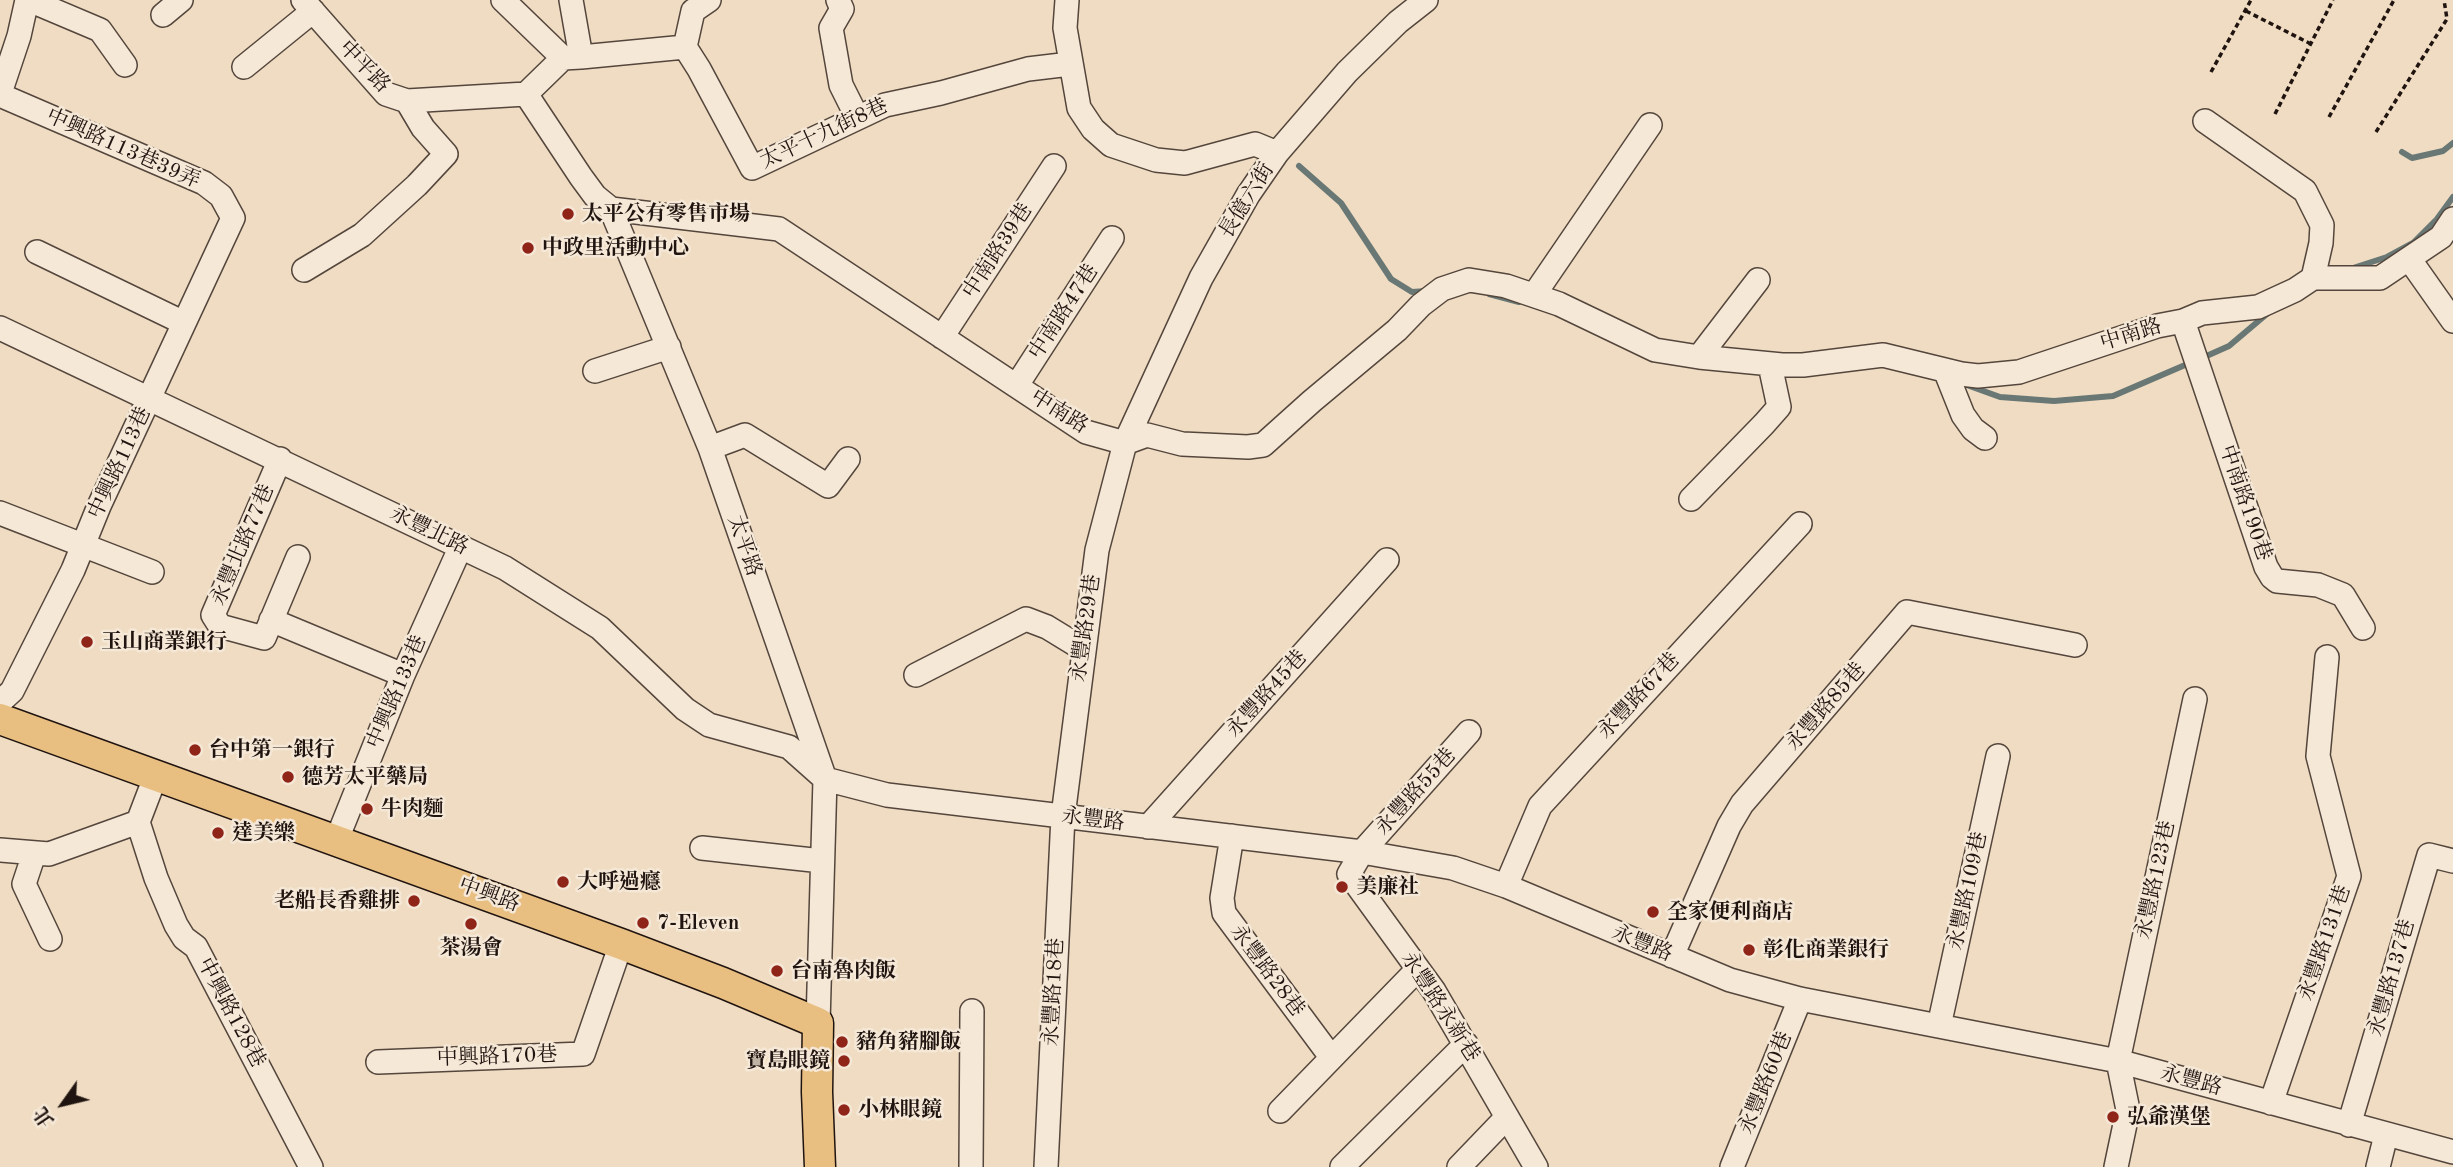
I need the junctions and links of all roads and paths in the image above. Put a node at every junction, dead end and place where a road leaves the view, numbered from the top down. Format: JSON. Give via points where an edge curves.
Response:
{"nodes":[{"id":1,"x":28,"y":0,"type":"edge"},
{"id":2,"x":181,"y":0,"type":"edge"},
{"id":3,"x":503,"y":0,"type":"edge"},
{"id":4,"x":572,"y":0,"type":"edge"},
{"id":5,"x":709,"y":0,"type":"edge"},
{"id":6,"x":838,"y":0,"type":"edge"},
{"id":7,"x":1067,"y":0,"type":"edge"},
{"id":8,"x":1426,"y":0,"type":"edge"},
{"id":9,"x":2251,"y":0,"type":"edge"},
{"id":10,"x":2333,"y":0,"type":"edge"},
{"id":11,"x":2394,"y":0,"type":"edge"},
{"id":12,"x":2444,"y":0,"type":"edge"},
{"id":13,"x":308,"y":6,"type":"edge"},
{"id":14,"x":2246,"y":11,"type":"junction"},
{"id":15,"x":163,"y":15,"type":"dead end"},
{"id":16,"x":2447,"y":19,"type":"junction"},
{"id":17,"x":2453,"y":19,"type":"edge"},
{"id":18,"x":2311,"y":44,"type":"junction"},
{"id":19,"x":685,"y":47,"type":"junction"},
{"id":20,"x":572,"y":57,"type":"junction"},
{"id":21,"x":1070,"y":64,"type":"junction"},
{"id":22,"x":125,"y":65,"type":"dead end"},
{"id":23,"x":244,"y":67,"type":"dead end"},
{"id":24,"x":2211,"y":72,"type":"dead end"},
{"id":25,"x":0,"y":94,"type":"edge"},
{"id":26,"x":526,"y":94,"type":"junction"},
{"id":27,"x":407,"y":101,"type":"junction"},
{"id":28,"x":2275,"y":114,"type":"dead end"},
{"id":29,"x":858,"y":117,"type":"junction"},
{"id":30,"x":2329,"y":117,"type":"dead end"},
{"id":31,"x":2204,"y":121,"type":"dead end"},
{"id":32,"x":1650,"y":125,"type":"dead end"},
{"id":33,"x":2376,"y":132,"type":"dead end"},
{"id":34,"x":1276,"y":153,"type":"junction"},
{"id":35,"x":1054,"y":166,"type":"dead end"},
{"id":36,"x":611,"y":209,"type":"junction"},
{"id":37,"x":233,"y":218,"type":"joint"},
{"id":38,"x":2453,"y":219,"type":"edge"},
{"id":39,"x":1112,"y":238,"type":"dead end"},
{"id":40,"x":37,"y":252,"type":"dead end"},
{"id":41,"x":2410,"y":260,"type":"junction"},
{"id":42,"x":303,"y":270,"type":"dead end"},
{"id":43,"x":2313,"y":278,"type":"junction"},
{"id":44,"x":1758,"y":280,"type":"dead end"},
{"id":45,"x":1534,"y":295,"type":"junction"},
{"id":46,"x":2183,"y":321,"type":"junction"},
{"id":47,"x":2453,"y":321,"type":"edge"},
{"id":48,"x":184,"y":323,"type":"junction"},
{"id":49,"x":0,"y":328,"type":"edge"},
{"id":50,"x":942,"y":337,"type":"junction"},
{"id":51,"x":670,"y":348,"type":"junction"},
{"id":52,"x":1699,"y":357,"type":"junction"},
{"id":53,"x":1770,"y":365,"type":"junction"},
{"id":54,"x":1945,"y":370,"type":"junction"},
{"id":55,"x":595,"y":372,"type":"dead end"},
{"id":56,"x":1017,"y":386,"type":"junction"},
{"id":57,"x":150,"y":399,"type":"junction"},
{"id":58,"x":1984,"y":438,"type":"dead end"},
{"id":59,"x":1125,"y":443,"type":"junction"},
{"id":60,"x":710,"y":448,"type":"junction"},
{"id":61,"x":279,"y":459,"type":"junction"},
{"id":62,"x":848,"y":459,"type":"dead end"},
{"id":63,"x":1691,"y":499,"type":"dead end"},
{"id":64,"x":0,"y":513,"type":"edge"},
{"id":65,"x":1800,"y":524,"type":"dead end"},
{"id":66,"x":83,"y":545,"type":"junction"},
{"id":67,"x":461,"y":546,"type":"junction"},
{"id":68,"x":298,"y":557,"type":"dead end"},
{"id":69,"x":1387,"y":560,"type":"dead end"},
{"id":70,"x":152,"y":572,"type":"dead end"},
{"id":71,"x":2363,"y":628,"type":"dead end"},
{"id":72,"x":267,"y":629,"type":"junction"},
{"id":73,"x":2075,"y":645,"type":"dead end"},
{"id":74,"x":1083,"y":649,"type":"junction"},
{"id":75,"x":2327,"y":657,"type":"dead end"},
{"id":76,"x":403,"y":675,"type":"junction"},
{"id":77,"x":916,"y":675,"type":"dead end"},
{"id":78,"x":2195,"y":699,"type":"dead end"},
{"id":79,"x":0,"y":702,"type":"edge"},
{"id":80,"x":0,"y":719,"type":"edge"},
{"id":81,"x":1469,"y":732,"type":"dead end"},
{"id":82,"x":1998,"y":756,"type":"dead end"},
{"id":83,"x":156,"y":775,"type":"junction"},
{"id":84,"x":825,"y":779,"type":"junction"},
{"id":85,"x":1063,"y":816,"type":"junction"},
{"id":86,"x":138,"y":822,"type":"junction"},
{"id":87,"x":1148,"y":827,"type":"junction"},
{"id":88,"x":1232,"y":836,"type":"junction"},
{"id":89,"x":337,"y":839,"type":"junction"},
{"id":90,"x":702,"y":848,"type":"dead end"},
{"id":91,"x":0,"y":850,"type":"edge"},
{"id":92,"x":1362,"y":852,"type":"junction"},
{"id":93,"x":34,"y":855,"type":"junction"},
{"id":94,"x":822,"y":860,"type":"junction"},
{"id":95,"x":2453,"y":861,"type":"edge"},
{"id":96,"x":1506,"y":886,"type":"junction"},
{"id":97,"x":50,"y":939,"type":"dead end"},
{"id":98,"x":621,"y":944,"type":"junction"},
{"id":99,"x":1672,"y":956,"type":"junction"},
{"id":100,"x":1418,"y":969,"type":"junction"},
{"id":101,"x":1800,"y":999,"type":"junction"},
{"id":102,"x":972,"y":1011,"type":"dead end"},
{"id":103,"x":818,"y":1023,"type":"junction"},
{"id":104,"x":1939,"y":1026,"type":"junction"},
{"id":105,"x":1466,"y":1044,"type":"junction"},
{"id":106,"x":1331,"y":1057,"type":"junction"},
{"id":107,"x":2118,"y":1061,"type":"junction"},
{"id":108,"x":378,"y":1062,"type":"dead end"},
{"id":109,"x":2271,"y":1102,"type":"junction"},
{"id":110,"x":1280,"y":1111,"type":"dead end"},
{"id":111,"x":1507,"y":1117,"type":"junction"},
{"id":112,"x":2349,"y":1125,"type":"junction"},
{"id":113,"x":2386,"y":1135,"type":"junction"},
{"id":114,"x":2453,"y":1152,"type":"edge"},
{"id":115,"x":311,"y":1167,"type":"edge"},
{"id":116,"x":820,"y":1167,"type":"edge"},
{"id":117,"x":971,"y":1167,"type":"edge"},
{"id":118,"x":1046,"y":1167,"type":"edge"},
{"id":119,"x":1342,"y":1167,"type":"edge"},
{"id":120,"x":1459,"y":1167,"type":"edge"},
{"id":121,"x":1536,"y":1167,"type":"edge"},
{"id":122,"x":1732,"y":1167,"type":"edge"},
{"id":123,"x":2116,"y":1167,"type":"edge"},
{"id":124,"x":2378,"y":1167,"type":"edge"}],
"edges":[{"from":1,"to":22,"type":"street","via":[[100,30]]},
{"from":1,"to":25,"type":"street"},
{"from":2,"to":15,"type":"street"},
{"from":3,"to":20,"type":"street"},
{"from":4,"to":20,"type":"street"},
{"from":5,"to":19,"type":"street","via":[[693,11]]},
{"from":6,"to":29,"type":"street","via":[[842,9],[831,28],[842,85]]},
{"from":7,"to":21,"type":"street"},
{"from":8,"to":34,"type":"street","name":"長億六街","via":[[1347,72]]},
{"from":9,"to":14,"type":"path"},
{"from":10,"to":18,"type":"path"},
{"from":11,"to":30,"type":"path"},
{"from":12,"to":16,"type":"path"},
{"from":13,"to":23,"type":"street"},
{"from":13,"to":27,"type":"street","name":"中平路","via":[[386,94]]},
{"from":14,"to":18,"type":"path"},
{"from":14,"to":24,"type":"path"},
{"from":16,"to":17,"type":"path"},
{"from":16,"to":33,"type":"path"},
{"from":18,"to":28,"type":"path"},
{"from":19,"to":20,"type":"street"},
{"from":19,"to":29,"type":"street","name":"太平十九街8巷","via":[[752,168]]},
{"from":20,"to":26,"type":"street"},
{"from":21,"to":29,"type":"street","name":"太平十九街8巷","via":[[1028,69],[903,99]]},
{"from":21,"to":34,"type":"street","via":[[1079,108],[1111,145],[1156,160],[1185,163],[1255,144]]},
{"from":25,"to":37,"type":"street","name":"中興路113巷39弄","via":[[204,183],[221,196]]},
{"from":26,"to":27,"type":"street","name":"中平路"},
{"from":26,"to":36,"type":"street","name":"太平路","via":[[580,177]]},
{"from":27,"to":42,"type":"street","via":[[446,154],[362,235]]},
{"from":31,"to":43,"type":"street","via":[[2305,191],[2322,225]]},
{"from":32,"to":45,"type":"street"},
{"from":34,"to":59,"type":"street","name":"長億六街","via":[[1231,221],[1201,278]]},
{"from":35,"to":50,"type":"street","name":"中南路39巷"},
{"from":36,"to":50,"type":"street","name":"中南路","via":[[779,229]]},
{"from":36,"to":51,"type":"street","name":"太平路"},
{"from":37,"to":48,"type":"street","name":"中興路113巷"},
{"from":38,"to":41,"type":"street","via":[[2441,237]]},
{"from":39,"to":56,"type":"street","name":"中南路47巷"},
{"from":40,"to":48,"type":"street"},
{"from":41,"to":43,"type":"street","via":[[2380,278]]},
{"from":41,"to":47,"type":"street"},
{"from":43,"to":46,"type":"street","name":"中南路","via":[[2258,307],[2202,313]]},
{"from":44,"to":52,"type":"street"},
{"from":45,"to":52,"type":"street","name":"中南路","via":[[1656,350]]},
{"from":45,"to":59,"type":"street","name":"中南路","via":[[1469,281],[1442,289],[1263,445],[1182,444],[1147,435]]},
{"from":46,"to":54,"type":"street","name":"中南路","via":[[2019,372],[1978,376]]},
{"from":46,"to":71,"type":"street","name":"中南路190巷","via":[[2266,567],[2277,581],[2318,585],[2343,594]]},
{"from":48,"to":57,"type":"street","name":"中興路113巷"},
{"from":49,"to":57,"type":"street","name":"永豐北路"},
{"from":50,"to":56,"type":"street","name":"中南路"},
{"from":51,"to":55,"type":"street"},
{"from":51,"to":60,"type":"street","name":"太平路"},
{"from":52,"to":53,"type":"street","name":"中南路"},
{"from":53,"to":54,"type":"street","name":"中南路","via":[[1883,355]]},
{"from":53,"to":63,"type":"street","via":[[1779,407]]},
{"from":54,"to":58,"type":"street","via":[[1959,405]]},
{"from":56,"to":59,"type":"street","name":"中南路","via":[[1086,432]]},
{"from":57,"to":61,"type":"street","name":"永豐北路"},
{"from":57,"to":66,"type":"street","name":"中興路113巷"},
{"from":59,"to":74,"type":"street","name":"永豐路29巷","via":[[1097,550]]},
{"from":60,"to":62,"type":"street","via":[[746,435],[828,486]]},
{"from":60,"to":84,"type":"street","name":"太平路"},
{"from":61,"to":67,"type":"street","name":"永豐北路"},
{"from":61,"to":72,"type":"street","name":"永豐北路77巷","via":[[213,615],[220,626]]},
{"from":64,"to":66,"type":"street"},
{"from":65,"to":96,"type":"street","name":"永豐路67巷","via":[[1540,806]]},
{"from":66,"to":70,"type":"street"},
{"from":66,"to":79,"type":"street","name":"中興路113巷","via":[[12,691]]},
{"from":67,"to":76,"type":"street","name":"中興路133巷"},
{"from":67,"to":84,"type":"street","name":"永豐北路","via":[[541,589],[600,628],[709,726],[789,747]]},
{"from":68,"to":72,"type":"street"},
{"from":69,"to":87,"type":"street","name":"永豐路45巷"},
{"from":72,"to":76,"type":"street"},
{"from":73,"to":99,"type":"street","name":"永豐路85巷","via":[[1907,612],[1742,804]]},
{"from":74,"to":77,"type":"street","via":[[1026,619]]},
{"from":74,"to":85,"type":"street","name":"永豐路29巷"},
{"from":75,"to":109,"type":"street","name":"永豐路131巷","via":[[2318,755],[2349,876]]},
{"from":76,"to":89,"type":"street","name":"中興路133巷"},
{"from":78,"to":107,"type":"street","name":"永豐路123巷"},
{"from":80,"to":83,"type":"main road","name":"中興路"},
{"from":81,"to":92,"type":"street","name":"永豐路55巷"},
{"from":82,"to":104,"type":"street","name":"永豐路109巷"},
{"from":83,"to":86,"type":"street"},
{"from":83,"to":89,"type":"main road","name":"中興路"},
{"from":84,"to":85,"type":"street","name":"永豐路","via":[[887,795]]},
{"from":84,"to":94,"type":"street","name":"太平路"},
{"from":85,"to":87,"type":"street","name":"永豐路"},
{"from":85,"to":118,"type":"street","name":"永豐路18巷"},
{"from":86,"to":93,"type":"street","via":[[49,854]]},
{"from":86,"to":115,"type":"street","name":"中興路128巷","via":[[176,925],[196,947]]},
{"from":87,"to":88,"type":"street","name":"永豐路"},
{"from":88,"to":92,"type":"street","name":"永豐路"},
{"from":88,"to":106,"type":"street","name":"永豐路28巷","via":[[1222,898],[1224,913]]},
{"from":89,"to":98,"type":"main road","name":"中興路"},
{"from":90,"to":94,"type":"street"},
{"from":91,"to":93,"type":"street"},
{"from":92,"to":96,"type":"street","name":"永豐路","via":[[1453,869]]},
{"from":92,"to":100,"type":"street","name":"永豐路永新巷","via":[[1349,874]]},
{"from":93,"to":97,"type":"street","via":[[24,884]]},
{"from":94,"to":103,"type":"street","name":"太平路"},
{"from":95,"to":112,"type":"street","name":"永豐路137巷","via":[[2428,855]]},
{"from":96,"to":99,"type":"street","name":"永豐路"},
{"from":98,"to":103,"type":"main road","name":"中興路"},
{"from":98,"to":108,"type":"street","name":"中興路170巷","via":[[583,1054]]},
{"from":99,"to":101,"type":"street","name":"永豐路","via":[[1730,980]]},
{"from":100,"to":105,"type":"street","name":"永豐路永新巷"},
{"from":100,"to":106,"type":"street"},
{"from":101,"to":104,"type":"street","name":"永豐路"},
{"from":101,"to":122,"type":"street","name":"永豐路60巷"},
{"from":102,"to":117,"type":"street"},
{"from":103,"to":116,"type":"main road","name":"太平路"},
{"from":104,"to":107,"type":"street","name":"永豐路"},
{"from":105,"to":111,"type":"street","name":"永豐路永新巷"},
{"from":105,"to":119,"type":"street"},
{"from":106,"to":110,"type":"street"},
{"from":107,"to":109,"type":"street","name":"永豐路"},
{"from":107,"to":123,"type":"street","via":[[2128,1110]]},
{"from":109,"to":112,"type":"street","name":"永豐路"},
{"from":111,"to":120,"type":"street"},
{"from":111,"to":121,"type":"street","name":"永豐路永新巷"},
{"from":112,"to":113,"type":"street","name":"永豐路"},
{"from":113,"to":114,"type":"street","name":"永豐路"},
{"from":113,"to":124,"type":"street"}]}
